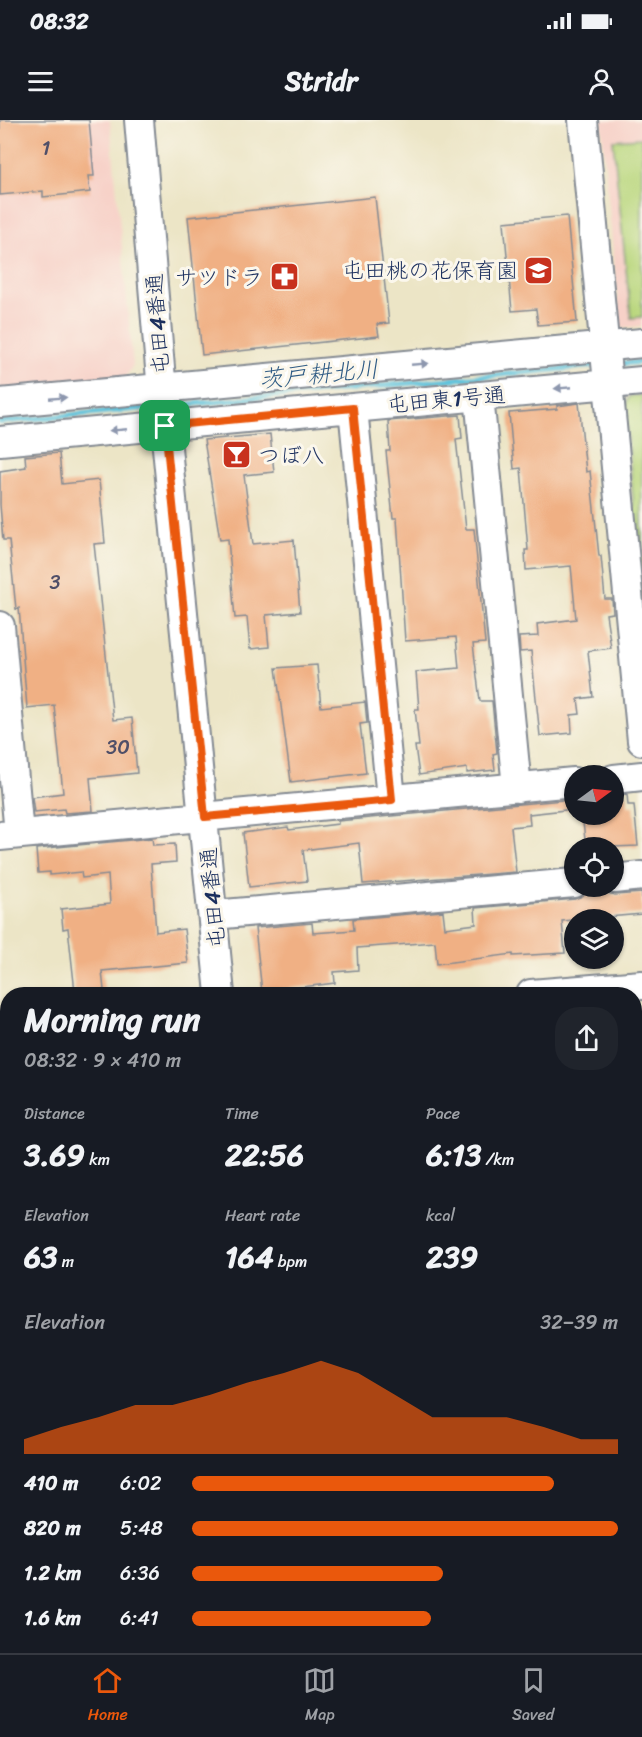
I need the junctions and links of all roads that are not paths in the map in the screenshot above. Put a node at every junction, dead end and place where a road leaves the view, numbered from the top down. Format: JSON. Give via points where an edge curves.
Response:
{"nodes":[{"id":1,"x":139,"y":120,"type":"edge"},
{"id":2,"x":583,"y":120,"type":"edge"},
{"id":3,"x":642,"y":343,"type":"edge"},
{"id":4,"x":606,"y":365,"type":"junction"},
{"id":5,"x":642,"y":381,"type":"edge"},
{"id":6,"x":479,"y":396,"type":"junction"},
{"id":7,"x":0,"y":403,"type":"edge"},
{"id":8,"x":164,"y":407,"type":"junction"},
{"id":9,"x":353,"y":408,"type":"junction"},
{"id":10,"x":0,"y":441,"type":"edge"},
{"id":11,"x":0,"y":626,"type":"edge"},
{"id":12,"x":642,"y":741,"type":"edge"},
{"id":13,"x":642,"y":776,"type":"edge"},
{"id":14,"x":624,"y":778,"type":"edge"},
{"id":15,"x":564,"y":783,"type":"edge"},
{"id":16,"x":517,"y":788,"type":"junction"},
{"id":17,"x":392,"y":800,"type":"junction"},
{"id":18,"x":205,"y":817,"type":"junction"},
{"id":19,"x":10,"y":835,"type":"edge"},
{"id":20,"x":642,"y":876,"type":"edge"},
{"id":21,"x":624,"y":878,"type":"edge"},
{"id":22,"x":564,"y":883,"type":"edge"},
{"id":23,"x":213,"y":915,"type":"junction"},
{"id":24,"x":642,"y":985,"type":"edge"},
{"id":25,"x":219,"y":987,"type":"edge"},
{"id":26,"x":621,"y":987,"type":"edge"}],
"edges":[{"from":1,"to":8,"type":"street","name":"屯田4番通"},
{"from":2,"to":4,"type":"street"},
{"from":3,"to":4,"type":"street","name":"屯田東1号通"},
{"from":4,"to":5,"type":"street","name":"屯田東1号通"},
{"from":4,"to":6,"type":"street","name":"屯田東1号通","one_way":true},
{"from":8,"to":4,"type":"street","name":"屯田東1号通","one_way":true},
{"from":4,"to":12,"type":"street"},
{"from":6,"to":9,"type":"street","name":"屯田東1号通"},
{"from":6,"to":16,"type":"street"},
{"from":7,"to":8,"type":"street","name":"屯田東1号通","one_way":true},
{"from":8,"to":9,"type":"street","name":"屯田東1号通"},
{"from":8,"to":10,"type":"street","name":"屯田東1号通","one_way":true},
{"from":8,"to":18,"type":"street","name":"屯田4番通"},
{"from":9,"to":17,"type":"street"},
{"from":11,"to":19,"type":"street"},
{"from":13,"to":14,"type":"street"},
{"from":15,"to":16,"type":"street"},
{"from":16,"to":17,"type":"street"},
{"from":17,"to":18,"type":"street"},
{"from":18,"to":19,"type":"street"},
{"from":18,"to":23,"type":"street","name":"屯田4番通"},
{"from":20,"to":21,"type":"street"},
{"from":22,"to":23,"type":"street"},
{"from":23,"to":25,"type":"street","name":"屯田4番通"},
{"from":24,"to":26,"type":"street"}]}
